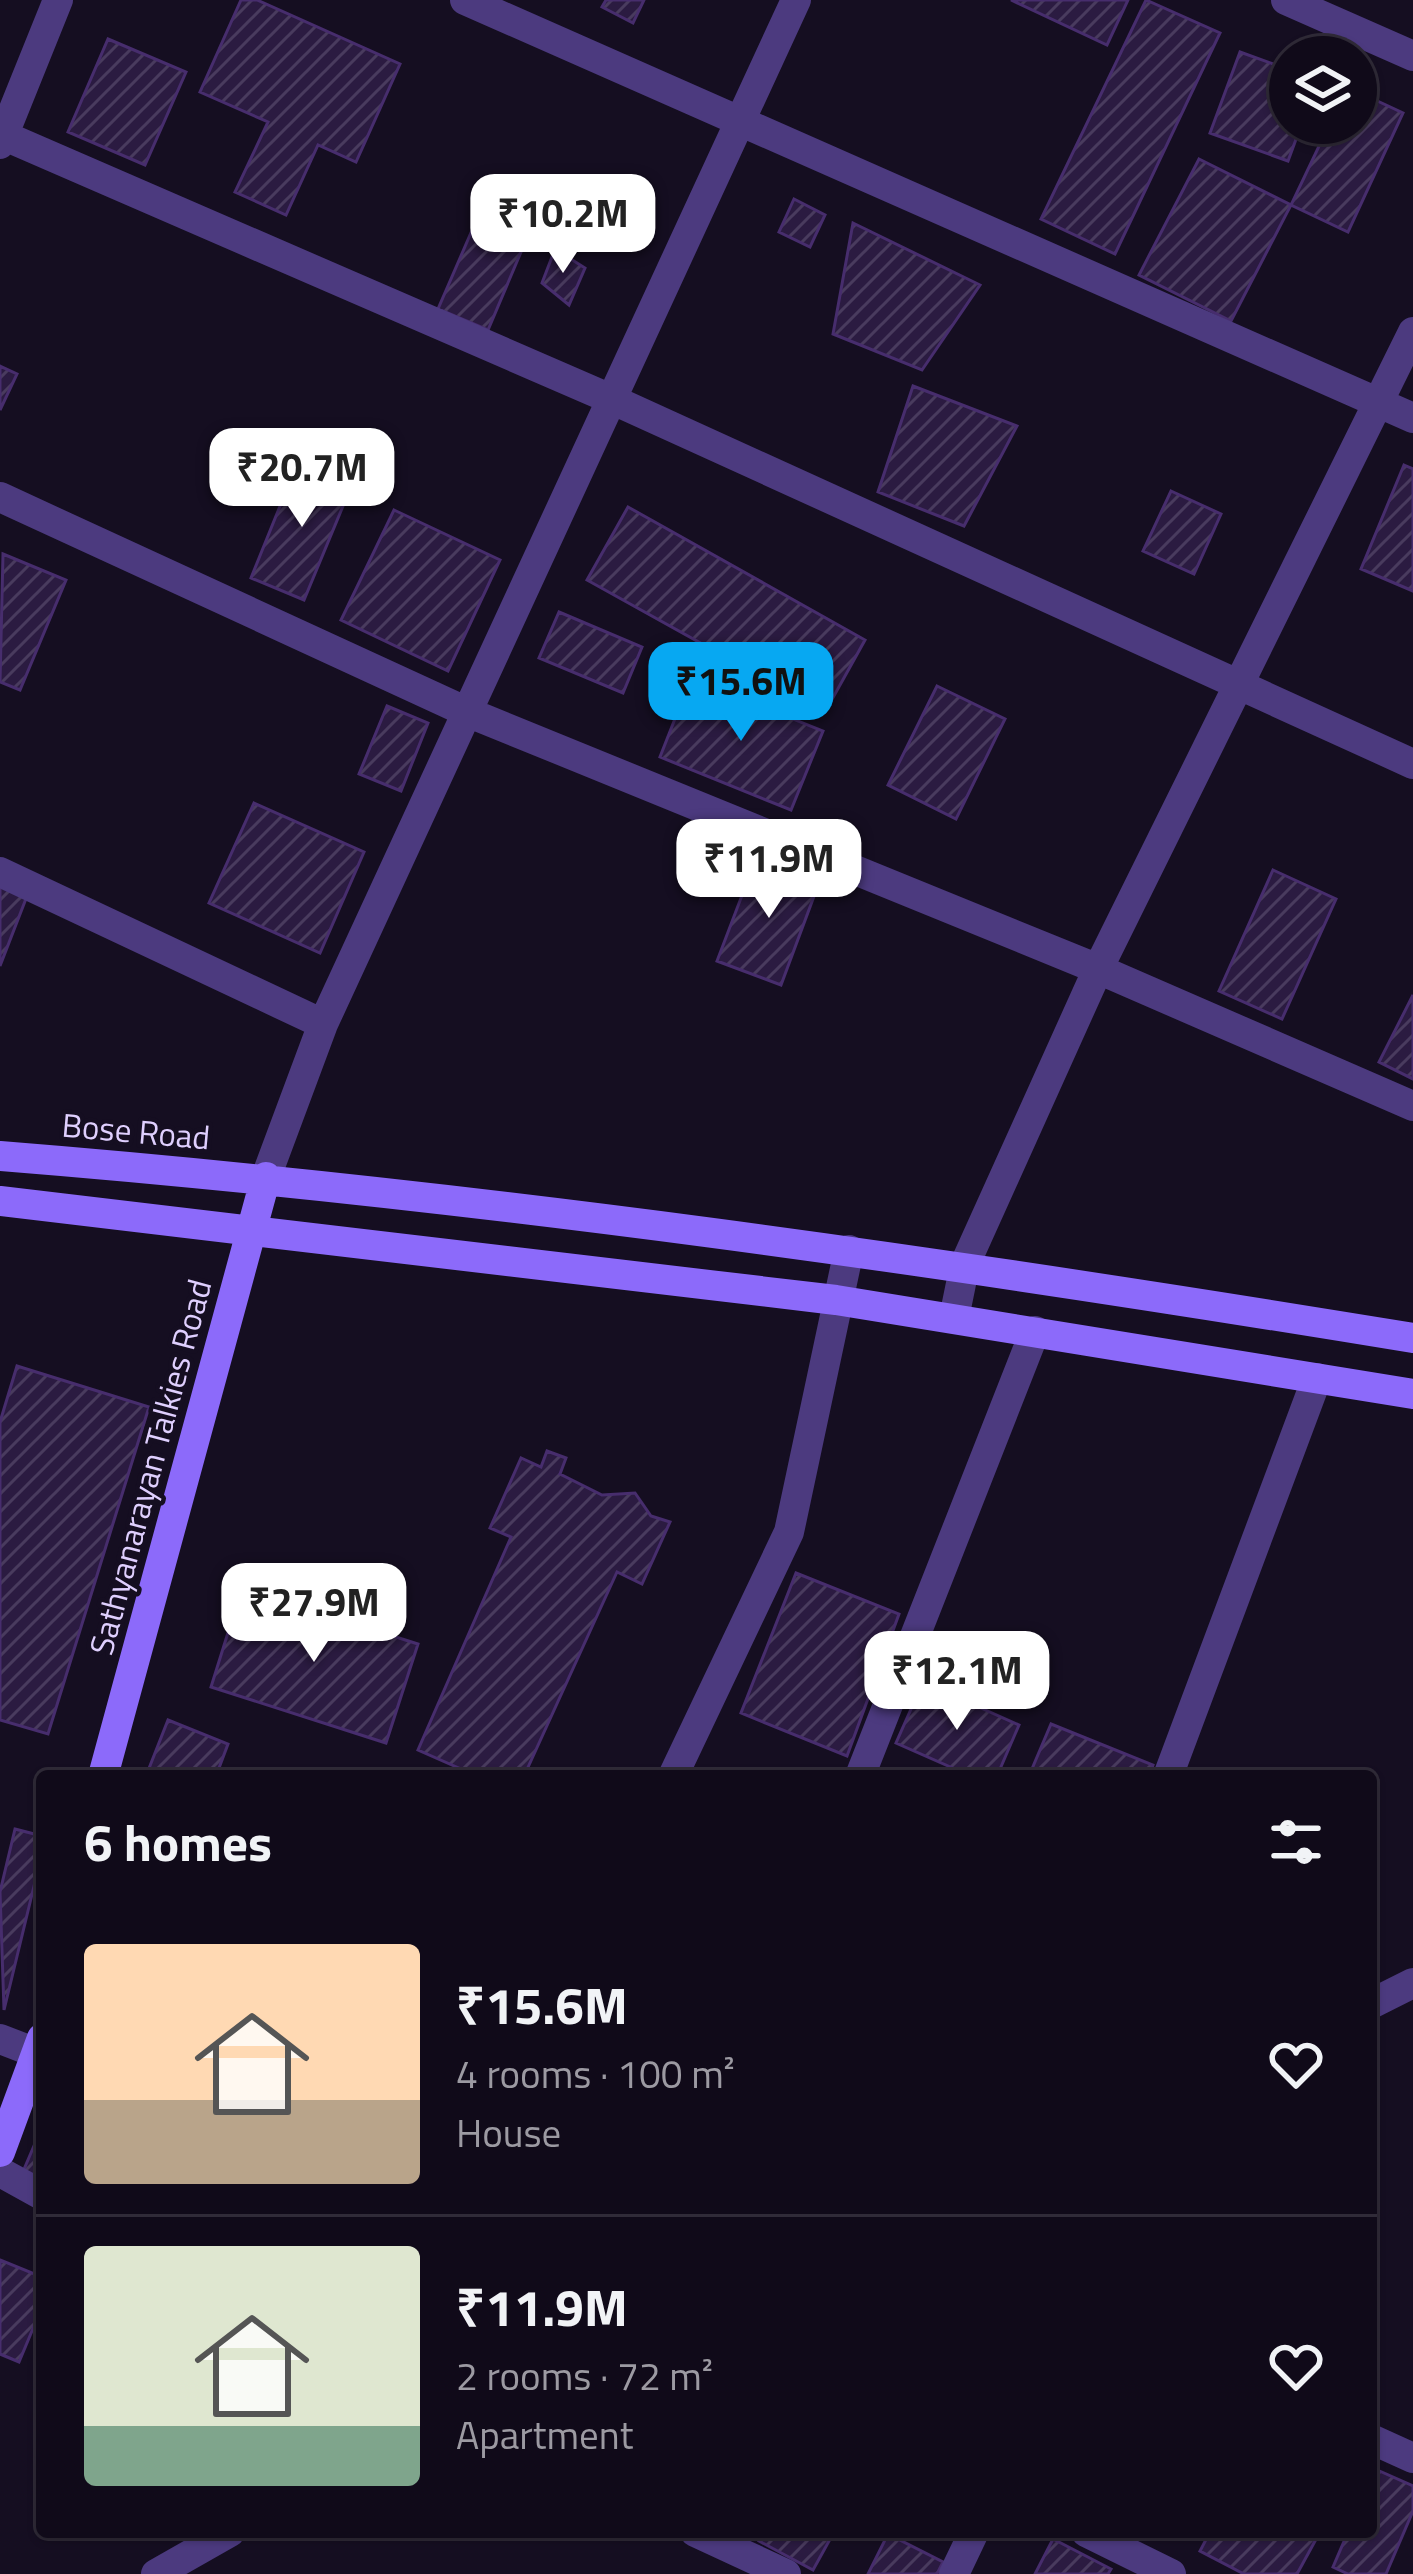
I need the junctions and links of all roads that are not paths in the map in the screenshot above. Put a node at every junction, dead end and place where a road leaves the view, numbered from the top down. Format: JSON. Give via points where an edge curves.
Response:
{"nodes":[{"id":1,"x":58,"y":0,"type":"edge"},
{"id":2,"x":465,"y":0,"type":"edge"},
{"id":3,"x":796,"y":0,"type":"edge"},
{"id":4,"x":1286,"y":0,"type":"edge"},
{"id":5,"x":1413,"y":56,"type":"edge"},
{"id":6,"x":740,"y":121,"type":"junction"},
{"id":7,"x":1,"y":138,"type":"edge"},
{"id":8,"x":1413,"y":332,"type":"edge"},
{"id":9,"x":611,"y":399,"type":"junction"},
{"id":10,"x":1378,"y":404,"type":"junction"},
{"id":11,"x":1413,"y":418,"type":"edge"},
{"id":12,"x":0,"y":496,"type":"edge"},
{"id":13,"x":1238,"y":686,"type":"junction"},
{"id":14,"x":467,"y":712,"type":"junction"},
{"id":15,"x":1413,"y":764,"type":"edge"},
{"id":16,"x":0,"y":872,"type":"edge"},
{"id":17,"x":1098,"y":969,"type":"junction"},
{"id":18,"x":323,"y":1024,"type":"junction"},
{"id":19,"x":1413,"y":1106,"type":"edge"},
{"id":20,"x":0,"y":1156,"type":"edge"},
{"id":21,"x":266,"y":1178,"type":"junction"},
{"id":22,"x":0,"y":1201,"type":"edge"},
{"id":23,"x":251,"y":1231,"type":"junction"},
{"id":24,"x":849,"y":1250,"type":"junction"},
{"id":25,"x":965,"y":1264,"type":"junction"},
{"id":26,"x":836,"y":1300,"type":"junction"},
{"id":27,"x":953,"y":1318,"type":"junction"},
{"id":28,"x":1035,"y":1331,"type":"junction"},
{"id":29,"x":1413,"y":1338,"type":"edge"},
{"id":30,"x":1317,"y":1378,"type":"junction"},
{"id":31,"x":1413,"y":1394,"type":"edge"},
{"id":32,"x":106,"y":1770,"type":"edge"},
{"id":33,"x":676,"y":1770,"type":"edge"},
{"id":34,"x":862,"y":1770,"type":"edge"},
{"id":35,"x":1170,"y":1770,"type":"edge"},
{"id":36,"x":1413,"y":1983,"type":"edge"},
{"id":37,"x":1377,"y":2001,"type":"edge"},
{"id":38,"x":0,"y":2039,"type":"edge"},
{"id":39,"x":36,"y":2045,"type":"edge"},
{"id":40,"x":36,"y":2057,"type":"edge"},
{"id":41,"x":0,"y":2152,"type":"edge"},
{"id":42,"x":0,"y":2172,"type":"edge"},
{"id":43,"x":36,"y":2192,"type":"edge"},
{"id":44,"x":1377,"y":2443,"type":"edge"},
{"id":45,"x":1413,"y":2458,"type":"edge"},
{"id":46,"x":219,"y":2538,"type":"edge"},
{"id":47,"x":708,"y":2538,"type":"edge"},
{"id":48,"x":971,"y":2538,"type":"edge"},
{"id":49,"x":1098,"y":2538,"type":"edge"},
{"id":50,"x":156,"y":2574,"type":"edge"},
{"id":51,"x":786,"y":2574,"type":"edge"},
{"id":52,"x":954,"y":2574,"type":"edge"},
{"id":53,"x":1171,"y":2574,"type":"edge"}],
"edges":[{"from":1,"to":7,"type":"street"},
{"from":2,"to":6,"type":"street"},
{"from":3,"to":6,"type":"street"},
{"from":4,"to":5,"type":"street"},
{"from":6,"to":9,"type":"street"},
{"from":6,"to":10,"type":"street"},
{"from":7,"to":9,"type":"street"},
{"from":8,"to":10,"type":"street"},
{"from":9,"to":13,"type":"street"},
{"from":9,"to":14,"type":"street"},
{"from":10,"to":11,"type":"street"},
{"from":10,"to":13,"type":"street"},
{"from":12,"to":14,"type":"street"},
{"from":13,"to":15,"type":"street"},
{"from":13,"to":17,"type":"street"},
{"from":14,"to":17,"type":"street"},
{"from":14,"to":18,"type":"street"},
{"from":16,"to":18,"type":"street"},
{"from":17,"to":19,"type":"street"},
{"from":17,"to":25,"type":"street"},
{"from":18,"to":21,"type":"street"},
{"from":20,"to":21,"type":"main road","name":"Bose Road"},
{"from":21,"to":23,"type":"main road","name":"Sathyanarayan Talkies Road"},
{"from":21,"to":24,"type":"main road","name":"Bose Road"},
{"from":22,"to":23,"type":"main road"},
{"from":23,"to":26,"type":"main road"},
{"from":23,"to":32,"type":"main road","name":"Sathyanarayan Talkies Road"},
{"from":24,"to":25,"type":"main road","name":"Bose Road"},
{"from":24,"to":26,"type":"street"},
{"from":25,"to":27,"type":"street"},
{"from":25,"to":29,"type":"main road","name":"Bose Road"},
{"from":26,"to":27,"type":"main road"},
{"from":26,"to":33,"type":"street","via":[[789,1532]]},
{"from":27,"to":28,"type":"main road"},
{"from":28,"to":30,"type":"main road"},
{"from":28,"to":34,"type":"street"},
{"from":30,"to":31,"type":"main road"},
{"from":30,"to":35,"type":"street"},
{"from":36,"to":37,"type":"street"},
{"from":38,"to":39,"type":"street"},
{"from":40,"to":41,"type":"main road"},
{"from":42,"to":43,"type":"street"},
{"from":44,"to":45,"type":"street"},
{"from":46,"to":50,"type":"street"},
{"from":47,"to":51,"type":"street"},
{"from":48,"to":52,"type":"street"},
{"from":49,"to":53,"type":"street"}]}
